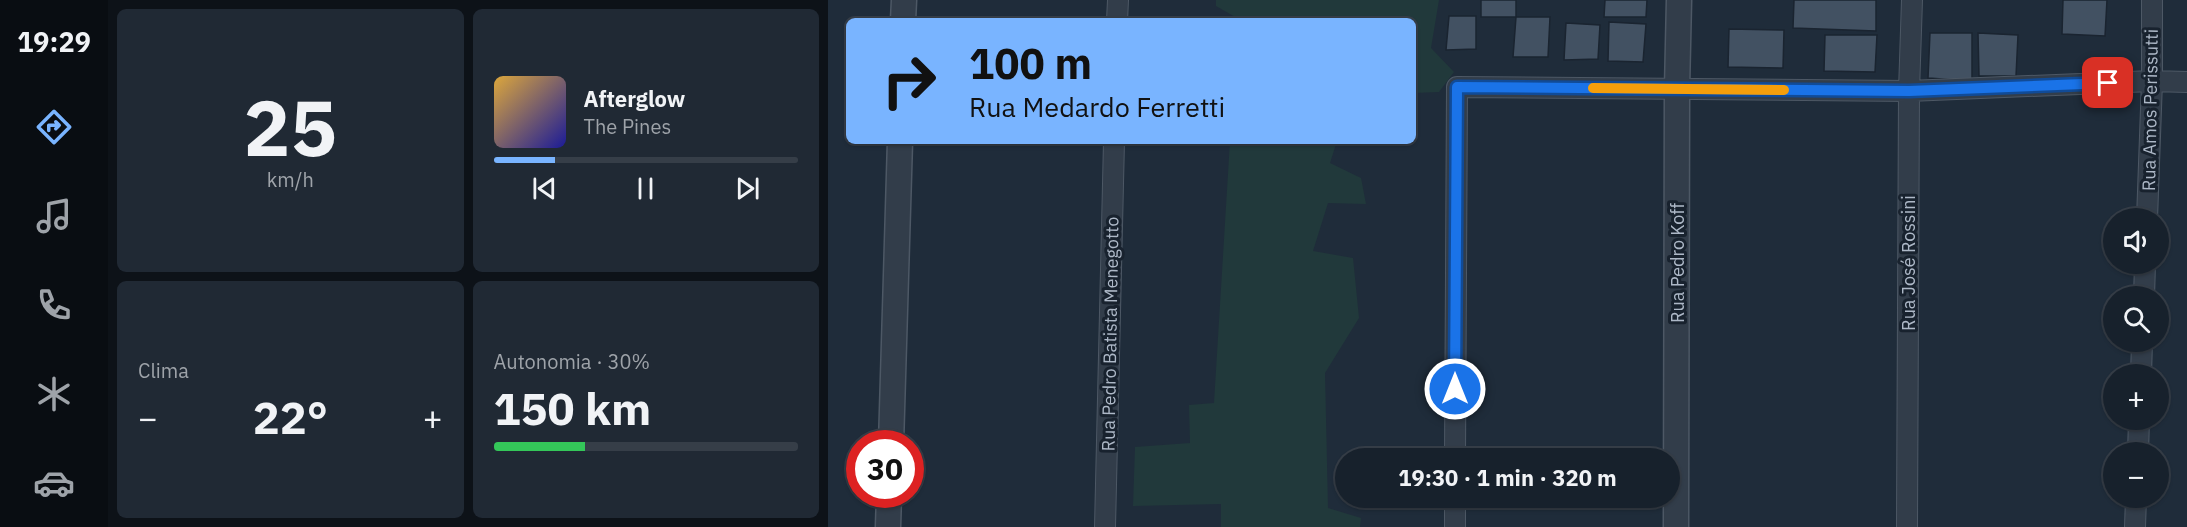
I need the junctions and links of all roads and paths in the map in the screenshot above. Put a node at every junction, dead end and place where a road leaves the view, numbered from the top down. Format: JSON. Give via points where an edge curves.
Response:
{"nodes":[{"id":1,"x":904,"y":0,"type":"edge"},
{"id":2,"x":1118,"y":0,"type":"edge"},
{"id":3,"x":1679,"y":0,"type":"edge"},
{"id":4,"x":1912,"y":0,"type":"edge"},
{"id":5,"x":2152,"y":0,"type":"edge"},
{"id":6,"x":903,"y":18,"type":"edge"},
{"id":7,"x":1117,"y":18,"type":"edge"},
{"id":8,"x":2152,"y":81,"type":"junction"},
{"id":9,"x":2187,"y":82,"type":"edge"},
{"id":10,"x":1677,"y":89,"type":"junction"},
{"id":11,"x":1909,"y":91,"type":"junction"},
{"id":12,"x":900,"y":144,"type":"edge"},
{"id":13,"x":1114,"y":144,"type":"edge"},
{"id":14,"x":2147,"y":208,"type":"edge"},
{"id":15,"x":891,"y":430,"type":"edge"},
{"id":16,"x":1455,"y":448,"type":"edge"},
{"id":17,"x":889,"y":508,"type":"edge"},
{"id":18,"x":1455,"y":508,"type":"edge"},
{"id":19,"x":2136,"y":508,"type":"edge"},
{"id":20,"x":888,"y":527,"type":"edge"},
{"id":21,"x":1105,"y":527,"type":"edge"},
{"id":22,"x":1455,"y":527,"type":"edge"},
{"id":23,"x":1677,"y":527,"type":"edge"},
{"id":24,"x":1907,"y":527,"type":"edge"},
{"id":25,"x":2135,"y":527,"type":"edge"}],
"edges":[{"from":1,"to":6,"type":"street"},
{"from":2,"to":7,"type":"street"},
{"from":3,"to":10,"type":"street","name":"Rua Pedro Koff"},
{"from":4,"to":11,"type":"street","name":"Rua José Rossini"},
{"from":5,"to":8,"type":"street","name":"Rua Amos Perissutti"},
{"from":8,"to":9,"type":"street"},
{"from":8,"to":11,"type":"street"},
{"from":8,"to":14,"type":"street","name":"Rua Amos Perissutti"},
{"from":10,"to":11,"type":"street"},
{"from":10,"to":16,"type":"street","via":[[1457,87]]},
{"from":10,"to":23,"type":"street","name":"Rua Pedro Koff"},
{"from":11,"to":24,"type":"street","name":"Rua José Rossini"},
{"from":12,"to":15,"type":"street"},
{"from":13,"to":21,"type":"street","name":"Rua Pedro Batista Menegotto"},
{"from":17,"to":20,"type":"street"},
{"from":18,"to":22,"type":"street"},
{"from":19,"to":25,"type":"street"}]}
